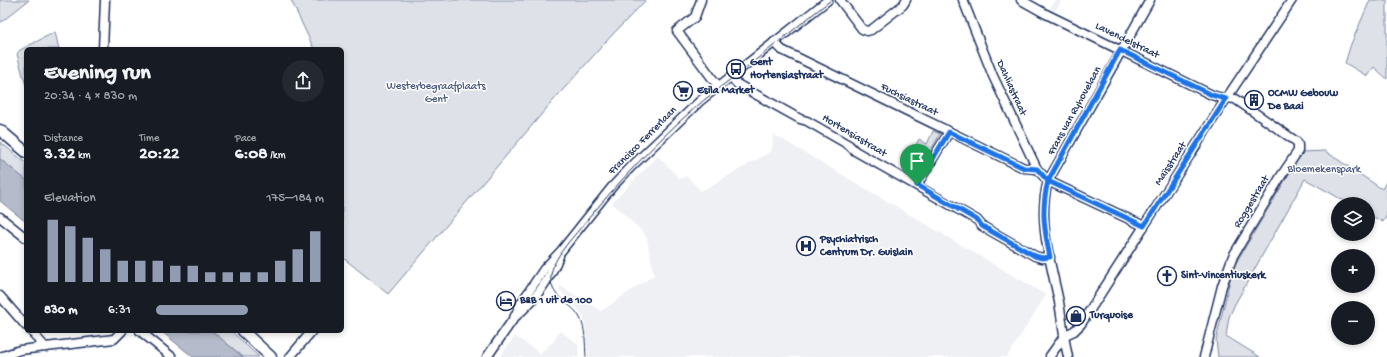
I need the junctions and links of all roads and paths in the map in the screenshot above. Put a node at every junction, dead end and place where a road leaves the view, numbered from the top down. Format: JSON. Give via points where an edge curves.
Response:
{"nodes":[{"id":1,"x":105,"y":0,"type":"edge"},
{"id":2,"x":701,"y":0,"type":"edge"},
{"id":3,"x":828,"y":0,"type":"edge"},
{"id":4,"x":840,"y":0,"type":"edge"},
{"id":5,"x":906,"y":0,"type":"edge"},
{"id":6,"x":963,"y":0,"type":"edge"},
{"id":7,"x":1021,"y":0,"type":"edge"},
{"id":8,"x":1150,"y":0,"type":"edge"},
{"id":9,"x":1292,"y":0,"type":"edge"},
{"id":10,"x":774,"y":42,"type":"junction"},
{"id":11,"x":103,"y":47,"type":"edge"},
{"id":12,"x":1120,"y":50,"type":"junction"},
{"id":13,"x":730,"y":77,"type":"junction"},
{"id":14,"x":718,"y":86,"type":"junction"},
{"id":15,"x":1226,"y":99,"type":"junction"},
{"id":16,"x":0,"y":130,"type":"edge"},
{"id":17,"x":949,"y":132,"type":"junction"},
{"id":18,"x":24,"y":150,"type":"edge"},
{"id":19,"x":1037,"y":169,"type":"junction"},
{"id":20,"x":1048,"y":181,"type":"junction"},
{"id":21,"x":917,"y":185,"type":"junction"},
{"id":22,"x":0,"y":217,"type":"edge"},
{"id":23,"x":1144,"y":226,"type":"junction"},
{"id":24,"x":24,"y":236,"type":"edge"},
{"id":25,"x":1050,"y":257,"type":"junction"},
{"id":26,"x":0,"y":296,"type":"edge"},
{"id":27,"x":24,"y":324,"type":"edge"},
{"id":28,"x":33,"y":333,"type":"edge"},
{"id":29,"x":120,"y":333,"type":"edge"},
{"id":30,"x":142,"y":333,"type":"edge"},
{"id":31,"x":246,"y":333,"type":"edge"},
{"id":32,"x":310,"y":333,"type":"edge"},
{"id":33,"x":1065,"y":335,"type":"junction"},
{"id":34,"x":45,"y":347,"type":"junction"},
{"id":35,"x":1050,"y":356,"type":"edge"},
{"id":36,"x":0,"y":357,"type":"edge"},
{"id":37,"x":172,"y":357,"type":"edge"},
{"id":38,"x":271,"y":357,"type":"edge"},
{"id":39,"x":290,"y":357,"type":"edge"},
{"id":40,"x":487,"y":357,"type":"edge"},
{"id":41,"x":1068,"y":357,"type":"edge"},
{"id":42,"x":1204,"y":357,"type":"edge"}],
"edges":[{"from":1,"to":11,"type":"street"},
{"from":2,"to":14,"type":"street","via":[[697,15],[676,31]]},
{"from":3,"to":10,"type":"street","name":"Francisco Ferrerlaan"},
{"from":4,"to":5,"type":"street","via":[[862,30],[866,31],[871,30]]},
{"from":6,"to":19,"type":"street","name":"Dahliastraat","via":[[993,76]]},
{"from":7,"to":12,"type":"street","name":"Lavendelstraat"},
{"from":8,"to":12,"type":"street","name":"Frans van Ryhovelaan"},
{"from":9,"to":15,"type":"street","name":"Maïsstraat"},
{"from":10,"to":13,"type":"street","name":"Francisco Ferrerlaan"},
{"from":10,"to":17,"type":"street","name":"Fuchsiastraat","via":[[782,50]]},
{"from":12,"to":15,"type":"street","name":"Lavendelstraat","via":[[1212,95]]},
{"from":12,"to":20,"type":"street","name":"Frans van Ryhovelaan"},
{"from":13,"to":14,"type":"street","name":"Francisco Ferrerlaan"},
{"from":13,"to":21,"type":"street","name":"Hortensiastraat","via":[[737,84]]},
{"from":14,"to":40,"type":"street","name":"Francisco Ferrerlaan","via":[[632,166],[592,211],[537,278]]},
{"from":15,"to":23,"type":"street","name":"Maïsstraat"},
{"from":15,"to":42,"type":"street","name":"Roggestraat","via":[[1235,99],[1242,103],[1295,140],[1298,148],[1233,256],[1222,286]]},
{"from":16,"to":18,"type":"main road"},
{"from":17,"to":19,"type":"street","name":"Fuchsiastraat","via":[[1024,168]]},
{"from":17,"to":21,"type":"street"},
{"from":19,"to":20,"type":"street","name":"Dahliastraat"},
{"from":20,"to":23,"type":"street"},
{"from":20,"to":25,"type":"street","name":"Frans van Ryhovelaan","via":[[1043,216]]},
{"from":21,"to":25,"type":"street","name":"Hortensiastraat","via":[[1035,256]]},
{"from":22,"to":24,"type":"street"},
{"from":23,"to":33,"type":"street","name":"Maïsstraat","via":[[1081,324]]},
{"from":25,"to":33,"type":"street","name":"Frans van Ryhovelaan"},
{"from":26,"to":27,"type":"street"},
{"from":28,"to":34,"type":"street"},
{"from":29,"to":34,"type":"street","via":[[114,339]]},
{"from":30,"to":37,"type":"street"},
{"from":31,"to":38,"type":"main road"},
{"from":32,"to":39,"type":"street"},
{"from":33,"to":35,"type":"street","name":"Maïsstraat"},
{"from":33,"to":41,"type":"street","name":"Frans van Ryhovelaan"},
{"from":34,"to":36,"type":"street","via":[[20,350]]}]}
